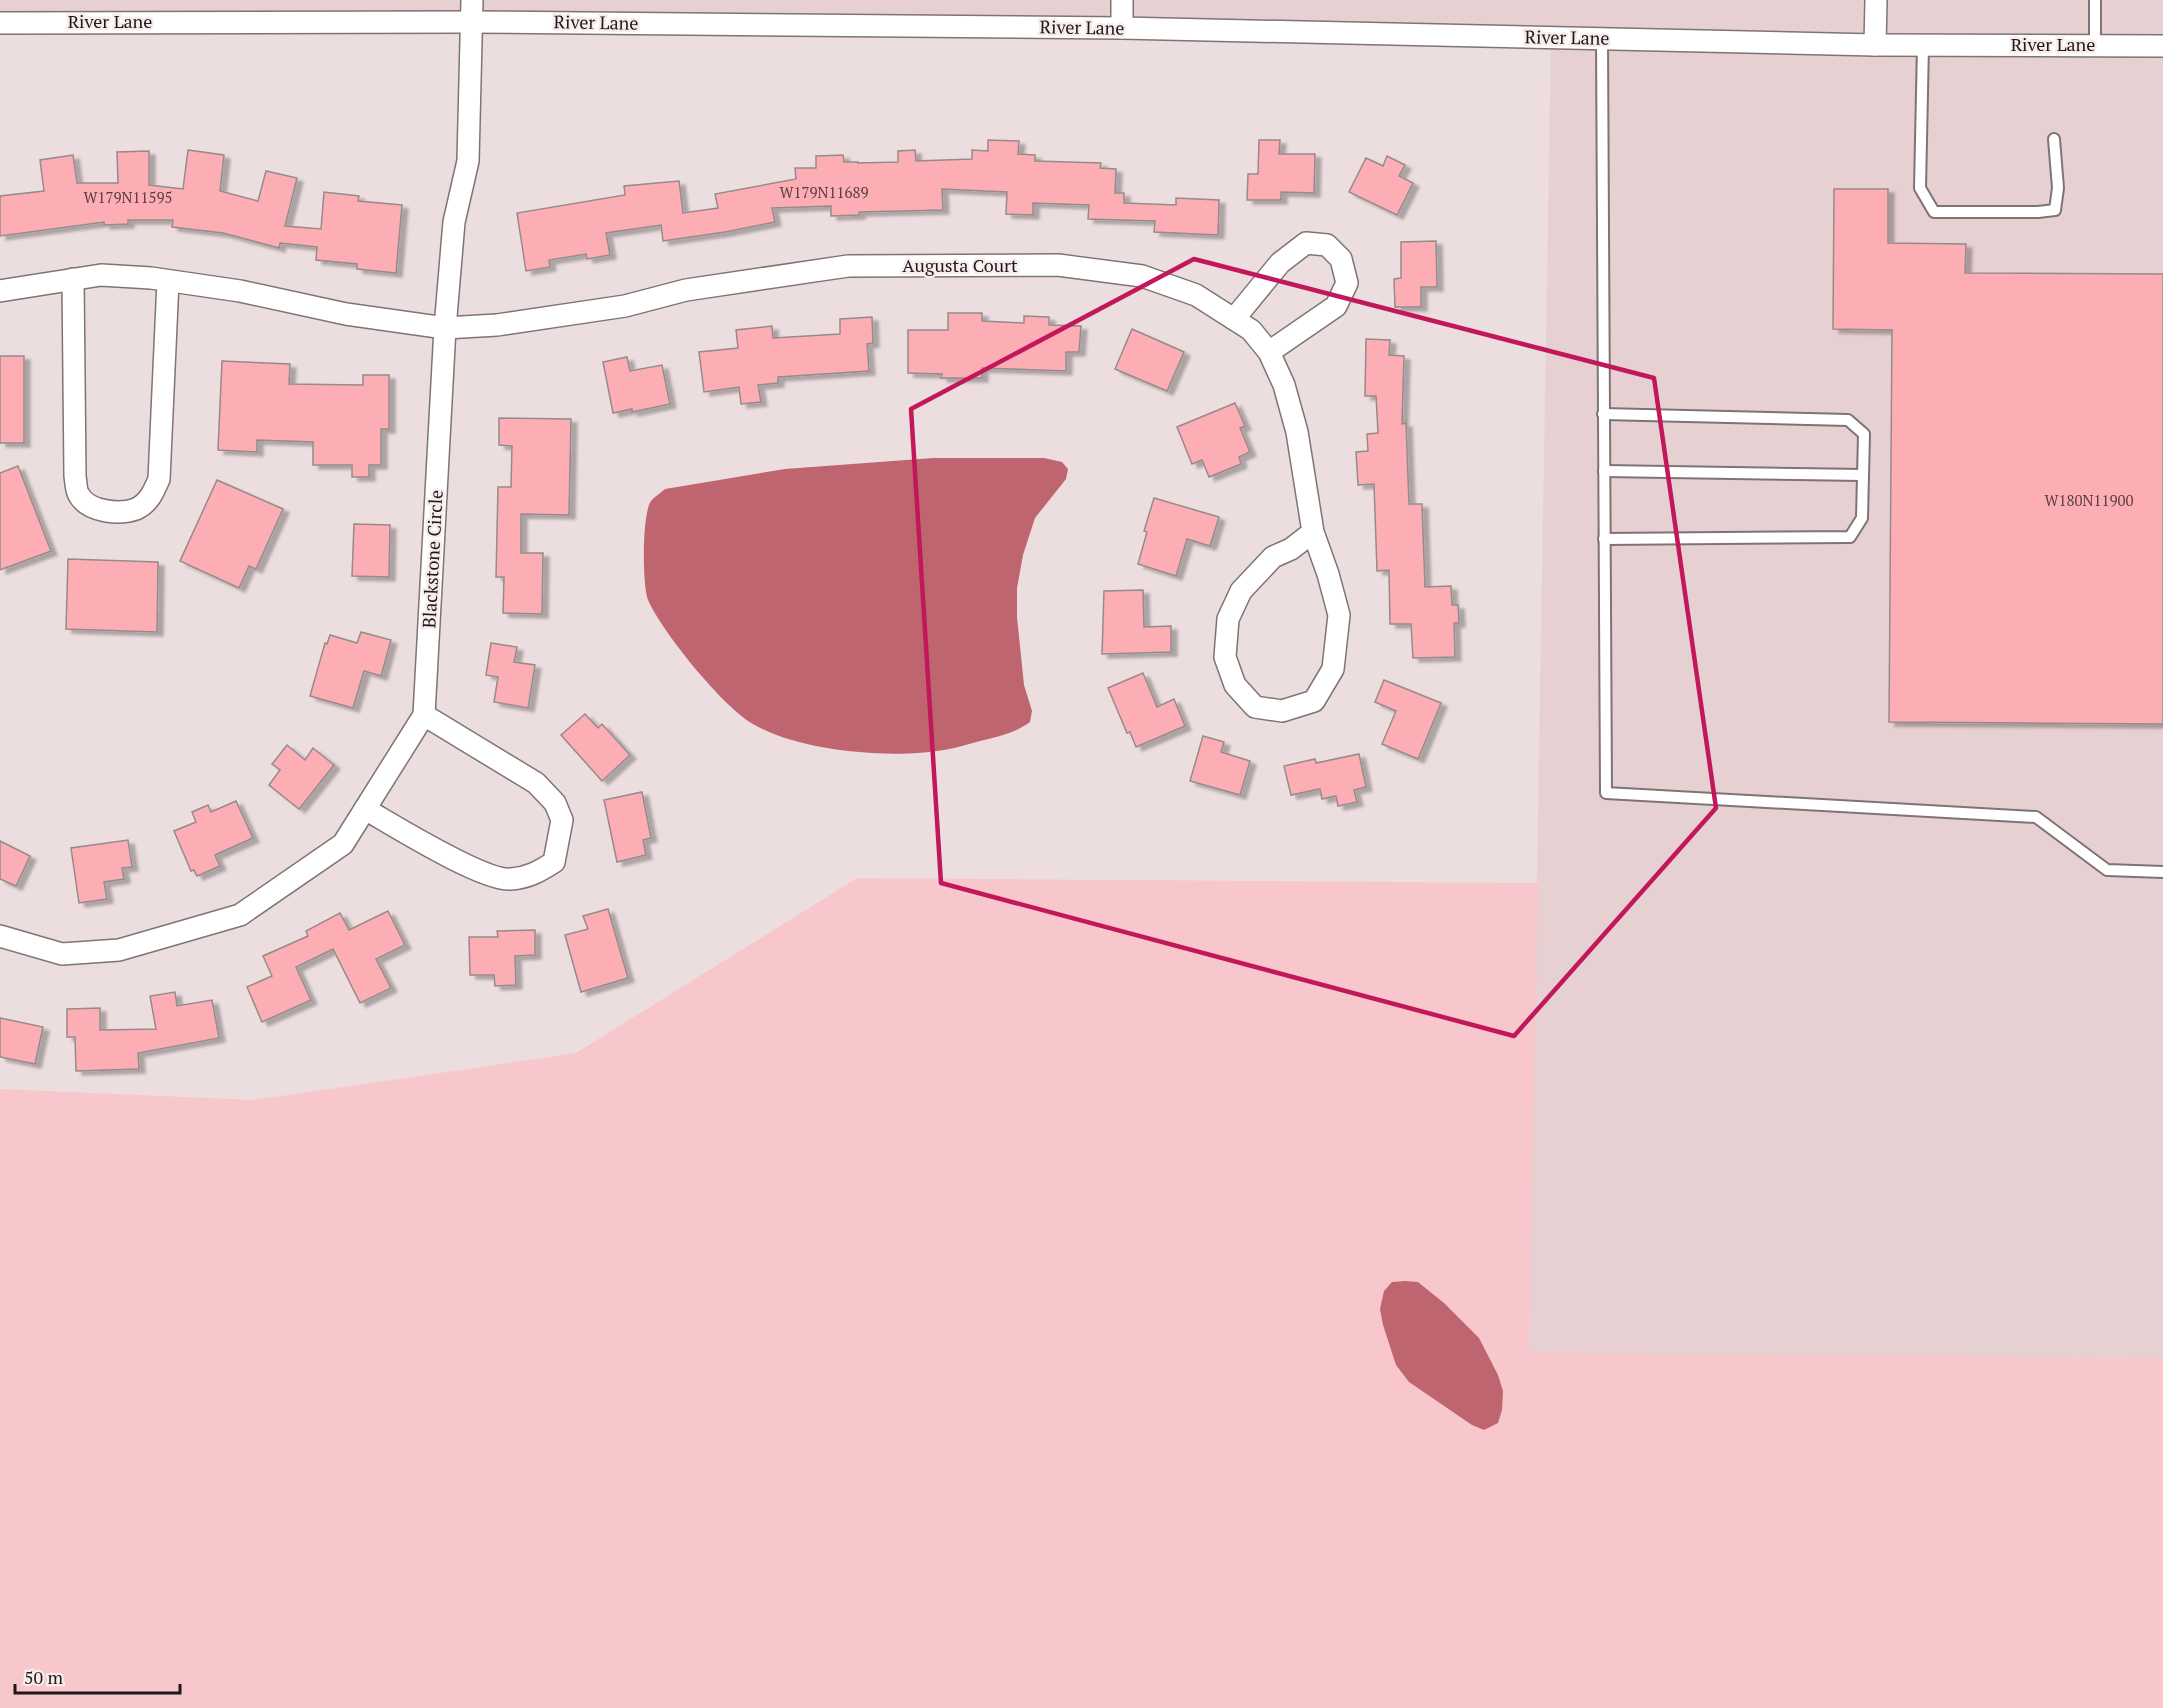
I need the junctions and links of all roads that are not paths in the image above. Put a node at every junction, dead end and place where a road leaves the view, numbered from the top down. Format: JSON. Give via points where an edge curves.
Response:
{"nodes":[{"id":1,"x":471,"y":0,"type":"edge"},
{"id":2,"x":1122,"y":0,"type":"edge"},
{"id":3,"x":1876,"y":0,"type":"edge"},
{"id":4,"x":2095,"y":0,"type":"edge"},
{"id":5,"x":471,"y":22,"type":"junction"},
{"id":6,"x":0,"y":23,"type":"edge"},
{"id":7,"x":1122,"y":28,"type":"junction"},
{"id":8,"x":1602,"y":39,"type":"junction"},
{"id":9,"x":1875,"y":45,"type":"junction"},
{"id":10,"x":1923,"y":45,"type":"junction"},
{"id":11,"x":2095,"y":45,"type":"junction"},
{"id":12,"x":2163,"y":46,"type":"edge"},
{"id":13,"x":2054,"y":139,"type":"dead end"},
{"id":14,"x":74,"y":279,"type":"junction"},
{"id":15,"x":168,"y":281,"type":"junction"},
{"id":16,"x":0,"y":291,"type":"edge"},
{"id":17,"x":1234,"y":319,"type":"junction"},
{"id":18,"x":445,"y":328,"type":"junction"},
{"id":19,"x":1269,"y":352,"type":"junction"},
{"id":20,"x":1603,"y":414,"type":"junction"},
{"id":21,"x":1604,"y":471,"type":"junction"},
{"id":22,"x":1863,"y":475,"type":"junction"},
{"id":23,"x":1313,"y":532,"type":"junction"},
{"id":24,"x":1604,"y":539,"type":"junction"},
{"id":25,"x":424,"y":715,"type":"junction"},
{"id":26,"x":365,"y":809,"type":"junction"},
{"id":27,"x":2163,"y":872,"type":"edge"},
{"id":28,"x":0,"y":936,"type":"edge"}],
"edges":[{"from":1,"to":5,"type":"street","name":"Blackstone Circle"},
{"from":2,"to":7,"type":"street"},
{"from":3,"to":9,"type":"street"},
{"from":4,"to":11,"type":"lane"},
{"from":5,"to":6,"type":"street","name":"River Lane"},
{"from":5,"to":7,"type":"street","name":"River Lane"},
{"from":5,"to":18,"type":"street","name":"Blackstone Circle","via":[[468,161],[454,222]]},
{"from":7,"to":8,"type":"street","name":"River Lane"},
{"from":8,"to":9,"type":"street","name":"River Lane"},
{"from":8,"to":20,"type":"lane"},
{"from":9,"to":10,"type":"street","name":"River Lane"},
{"from":10,"to":11,"type":"street","name":"River Lane"},
{"from":10,"to":13,"type":"lane","via":[[1920,188],[1934,212],[2055,210],[2058,188]]},
{"from":11,"to":12,"type":"street","name":"River Lane"},
{"from":14,"to":15,"type":"street","via":[[101,275]]},
{"from":14,"to":15,"type":"street","via":[[75,476],[79,496],[94,508],[116,512],[137,508],[153,496],[159,479]]},
{"from":14,"to":16,"type":"street"},
{"from":15,"to":18,"type":"street"},
{"from":17,"to":18,"type":"street","name":"Augusta Court","via":[[1196,296],[1142,276],[1058,265],[859,266],[686,290],[625,306],[497,325]]},
{"from":17,"to":19,"type":"street","name":"Augusta Court","via":[[1251,330]]},
{"from":17,"to":19,"type":"street","via":[[1280,263],[1306,243],[1327,245],[1341,259],[1347,283],[1336,306]]},
{"from":18,"to":25,"type":"street","name":"Blackstone Circle"},
{"from":19,"to":23,"type":"street","name":"Augusta Court","via":[[1297,432]]},
{"from":20,"to":21,"type":"lane"},
{"from":20,"to":22,"type":"lane","via":[[1848,420],[1864,434]]},
{"from":21,"to":22,"type":"lane"},
{"from":21,"to":24,"type":"lane"},
{"from":22,"to":24,"type":"lane","via":[[1862,518],[1850,537]]},
{"from":23,"to":23,"type":"street","name":"Augusta Court","via":[[1274,557],[1241,591],[1228,619],[1225,657],[1235,685],[1255,707],[1282,711],[1314,701],[1333,669],[1339,615]]},
{"from":24,"to":27,"type":"lane","via":[[1606,792],[2036,817],[2107,870]]},
{"from":25,"to":26,"type":"street","name":"Blackstone Circle"},
{"from":25,"to":26,"type":"street","via":[[536,783],[555,803],[562,820],[554,862],[532,876],[509,880],[498,877],[478,871]]},
{"from":26,"to":28,"type":"street","name":"Blackstone Circle","via":[[343,844],[240,915],[119,950],[62,954]]}]}
